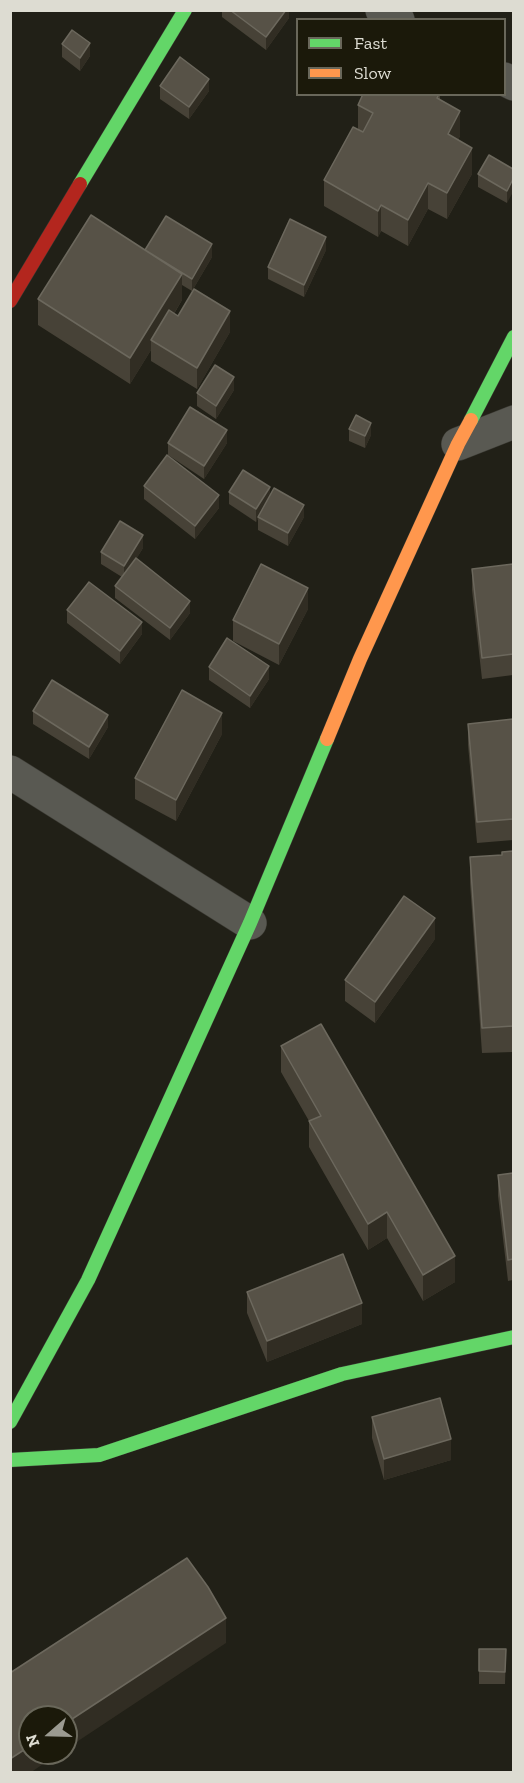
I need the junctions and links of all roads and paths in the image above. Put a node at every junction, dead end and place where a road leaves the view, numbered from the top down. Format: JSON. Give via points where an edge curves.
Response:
{"nodes":[{"id":1,"x":185,"y":10,"type":"edge"},
{"id":2,"x":382,"y":10,"type":"edge"},
{"id":3,"x":395,"y":18,"type":"edge"},
{"id":4,"x":10,"y":301,"type":"edge"},
{"id":5,"x":513,"y":337,"type":"edge"},
{"id":6,"x":513,"y":422,"type":"edge"},
{"id":7,"x":458,"y":444,"type":"junction"},
{"id":8,"x":10,"y":772,"type":"edge"},
{"id":9,"x":250,"y":923,"type":"junction"},
{"id":10,"x":513,"y":1337,"type":"edge"},
{"id":11,"x":10,"y":1422,"type":"edge"},
{"id":12,"x":10,"y":1460,"type":"edge"}],
"edges":[{"from":1,"to":4,"type":"street"},
{"from":2,"to":3,"type":"street"},
{"from":5,"to":7,"type":"street"},
{"from":6,"to":7,"type":"street"},
{"from":7,"to":9,"type":"street","via":[[360,659]]},
{"from":8,"to":9,"type":"street"},
{"from":9,"to":11,"type":"street","via":[[88,1280]]},
{"from":10,"to":12,"type":"street","via":[[342,1374],[99,1455]]}]}
